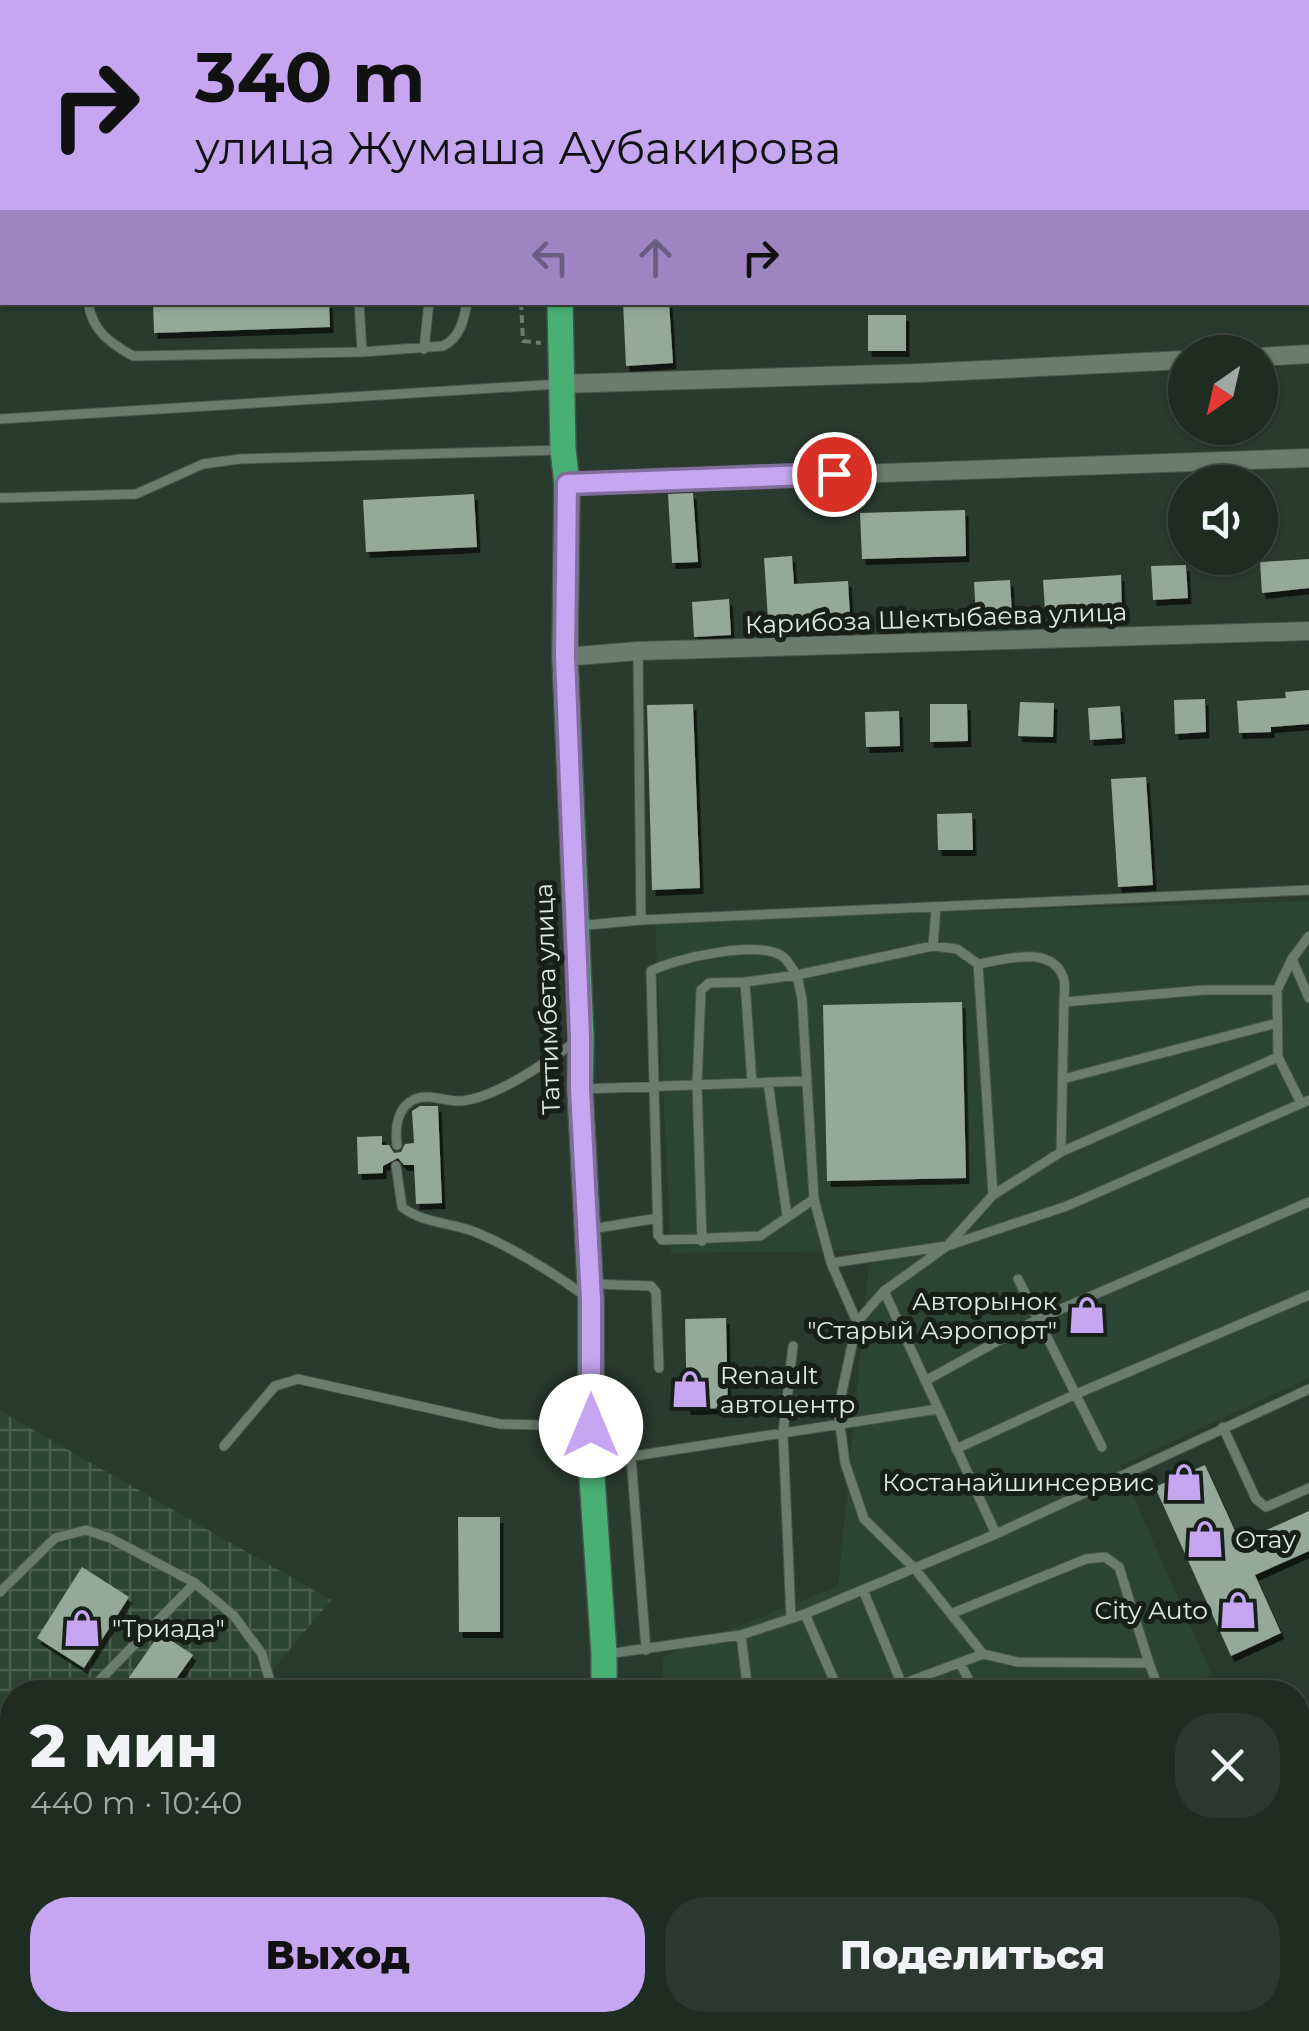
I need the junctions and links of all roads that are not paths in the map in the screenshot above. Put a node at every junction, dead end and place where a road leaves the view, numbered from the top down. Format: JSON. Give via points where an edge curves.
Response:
{"nodes":[{"id":1,"x":88,"y":305,"type":"edge"},
{"id":2,"x":359,"y":305,"type":"edge"},
{"id":3,"x":429,"y":305,"type":"edge"},
{"id":4,"x":467,"y":305,"type":"edge"},
{"id":5,"x":560,"y":305,"type":"edge"},
{"id":6,"x":424,"y":349,"type":"junction"},
{"id":7,"x":362,"y":352,"type":"junction"},
{"id":8,"x":1309,"y":354,"type":"edge"},
{"id":9,"x":1278,"y":356,"type":"edge"},
{"id":10,"x":1168,"y":361,"type":"edge"},
{"id":11,"x":561,"y":384,"type":"junction"},
{"id":12,"x":0,"y":418,"type":"edge"},
{"id":13,"x":563,"y":450,"type":"junction"},
{"id":14,"x":1309,"y":458,"type":"edge"},
{"id":15,"x":567,"y":484,"type":"junction"},
{"id":16,"x":0,"y":498,"type":"edge"},
{"id":17,"x":1309,"y":631,"type":"edge"},
{"id":18,"x":638,"y":651,"type":"junction"},
{"id":19,"x":565,"y":656,"type":"junction"},
{"id":20,"x":1309,"y":890,"type":"edge"},
{"id":21,"x":936,"y":908,"type":"junction"},
{"id":22,"x":641,"y":920,"type":"junction"},
{"id":23,"x":574,"y":926,"type":"junction"},
{"id":24,"x":1309,"y":936,"type":"edge"},
{"id":25,"x":933,"y":946,"type":"junction"},
{"id":26,"x":1292,"y":959,"type":"junction"},
{"id":27,"x":978,"y":964,"type":"junction"},
{"id":28,"x":796,"y":975,"type":"junction"},
{"id":29,"x":746,"y":982,"type":"junction"},
{"id":30,"x":1277,"y":990,"type":"junction"},
{"id":31,"x":1309,"y":998,"type":"edge"},
{"id":32,"x":1064,"y":1002,"type":"junction"},
{"id":33,"x":1278,"y":1023,"type":"junction"},
{"id":34,"x":580,"y":1038,"type":"junction"},
{"id":35,"x":1278,"y":1057,"type":"junction"},
{"id":36,"x":1063,"y":1079,"type":"junction"},
{"id":37,"x":805,"y":1081,"type":"junction"},
{"id":38,"x":768,"y":1082,"type":"junction"},
{"id":39,"x":752,"y":1083,"type":"junction"},
{"id":40,"x":697,"y":1085,"type":"junction"},
{"id":41,"x":652,"y":1086,"type":"junction"},
{"id":42,"x":580,"y":1089,"type":"junction"},
{"id":43,"x":1305,"y":1101,"type":"edge"},
{"id":44,"x":397,"y":1146,"type":"dead end"},
{"id":45,"x":1061,"y":1152,"type":"junction"},
{"id":46,"x":396,"y":1166,"type":"dead end"},
{"id":47,"x":993,"y":1196,"type":"junction"},
{"id":48,"x":814,"y":1200,"type":"junction"},
{"id":49,"x":1309,"y":1202,"type":"edge"},
{"id":50,"x":787,"y":1216,"type":"junction"},
{"id":51,"x":658,"y":1218,"type":"junction"},
{"id":52,"x":588,"y":1229,"type":"junction"},
{"id":53,"x":702,"y":1241,"type":"junction"},
{"id":54,"x":948,"y":1246,"type":"junction"},
{"id":55,"x":831,"y":1263,"type":"junction"},
{"id":56,"x":1018,"y":1279,"type":"dead end"},
{"id":57,"x":884,"y":1290,"type":"junction"},
{"id":58,"x":591,"y":1292,"type":"junction"},
{"id":59,"x":1309,"y":1295,"type":"edge"},
{"id":60,"x":1038,"y":1318,"type":"junction"},
{"id":61,"x":857,"y":1322,"type":"junction"},
{"id":62,"x":792,"y":1346,"type":"dead end"},
{"id":63,"x":658,"y":1368,"type":"dead end"},
{"id":64,"x":925,"y":1381,"type":"junction"},
{"id":65,"x":1309,"y":1388,"type":"edge"},
{"id":66,"x":1074,"y":1394,"type":"junction"},
{"id":67,"x":938,"y":1409,"type":"junction"},
{"id":68,"x":839,"y":1425,"type":"junction"},
{"id":69,"x":591,"y":1426,"type":"junction"},
{"id":70,"x":1223,"y":1427,"type":"junction"},
{"id":71,"x":783,"y":1433,"type":"junction"},
{"id":72,"x":224,"y":1446,"type":"dead end"},
{"id":73,"x":1102,"y":1447,"type":"dead end"},
{"id":74,"x":956,"y":1449,"type":"junction"},
{"id":75,"x":632,"y":1456,"type":"junction"},
{"id":76,"x":590,"y":1463,"type":"junction"},
{"id":77,"x":1309,"y":1488,"type":"edge"},
{"id":78,"x":996,"y":1534,"type":"junction"},
{"id":79,"x":916,"y":1569,"type":"junction"},
{"id":80,"x":194,"y":1583,"type":"junction"},
{"id":81,"x":863,"y":1590,"type":"junction"},
{"id":82,"x":0,"y":1592,"type":"edge"},
{"id":83,"x":953,"y":1613,"type":"junction"},
{"id":84,"x":804,"y":1614,"type":"junction"},
{"id":85,"x":791,"y":1618,"type":"junction"},
{"id":86,"x":741,"y":1635,"type":"junction"},
{"id":87,"x":646,"y":1650,"type":"junction"},
{"id":88,"x":604,"y":1654,"type":"junction"},
{"id":89,"x":983,"y":1654,"type":"junction"},
{"id":90,"x":960,"y":1663,"type":"junction"},
{"id":91,"x":1148,"y":1663,"type":"junction"},
{"id":92,"x":100,"y":1680,"type":"edge"},
{"id":93,"x":270,"y":1680,"type":"edge"},
{"id":94,"x":604,"y":1680,"type":"edge"},
{"id":95,"x":747,"y":1680,"type":"edge"},
{"id":96,"x":834,"y":1680,"type":"edge"},
{"id":97,"x":900,"y":1680,"type":"edge"},
{"id":98,"x":921,"y":1680,"type":"edge"},
{"id":99,"x":969,"y":1680,"type":"edge"},
{"id":100,"x":1155,"y":1680,"type":"edge"}],
"edges":[{"from":1,"to":7,"type":"lane","via":[[107,342],[133,356]]},
{"from":2,"to":7,"type":"lane"},
{"from":3,"to":6,"type":"lane"},
{"from":4,"to":6,"type":"lane","via":[[450,342]]},
{"from":5,"to":11,"type":"main road","name":"Таттимбета улица"},
{"from":6,"to":7,"type":"lane"},
{"from":8,"to":9,"type":"street"},
{"from":10,"to":11,"type":"street"},
{"from":11,"to":12,"type":"lane"},
{"from":11,"to":13,"type":"main road","name":"Таттимбета улица"},
{"from":13,"to":15,"type":"main road","name":"Таттимбета улица"},
{"from":13,"to":16,"type":"lane","via":[[240,459],[203,464],[136,494]]},
{"from":14,"to":15,"type":"street"},
{"from":15,"to":19,"type":"main road","name":"Таттимбета улица"},
{"from":17,"to":18,"type":"street","name":"Карибоза Шектыбаева улица"},
{"from":18,"to":19,"type":"street","name":"Карибоза Шектыбаева улица"},
{"from":18,"to":22,"type":"lane"},
{"from":19,"to":23,"type":"main road","name":"Таттимбета улица"},
{"from":20,"to":21,"type":"lane"},
{"from":21,"to":22,"type":"lane"},
{"from":21,"to":25,"type":"lane"},
{"from":22,"to":23,"type":"lane"},
{"from":23,"to":34,"type":"main road","name":"Таттимбета улица"},
{"from":24,"to":26,"type":"lane"},
{"from":25,"to":27,"type":"lane","via":[[957,949]]},
{"from":25,"to":28,"type":"lane"},
{"from":26,"to":30,"type":"lane"},
{"from":26,"to":31,"type":"lane"},
{"from":27,"to":32,"type":"lane","via":[[1041,958],[1064,978]]},
{"from":27,"to":47,"type":"lane"},
{"from":28,"to":29,"type":"lane"},
{"from":28,"to":37,"type":"lane"},
{"from":28,"to":41,"type":"lane","via":[[784,957],[765,950],[670,961],[651,970]]},
{"from":29,"to":39,"type":"lane"},
{"from":29,"to":40,"type":"lane","via":[[703,986]]},
{"from":30,"to":32,"type":"lane"},
{"from":30,"to":33,"type":"lane"},
{"from":32,"to":36,"type":"lane"},
{"from":33,"to":35,"type":"lane"},
{"from":33,"to":36,"type":"lane"},
{"from":34,"to":42,"type":"main road","name":"Таттимбета улица"},
{"from":34,"to":44,"type":"lane","via":[[488,1094],[411,1100],[399,1114]]},
{"from":35,"to":43,"type":"lane"},
{"from":35,"to":45,"type":"lane"},
{"from":36,"to":45,"type":"lane"},
{"from":37,"to":38,"type":"lane"},
{"from":37,"to":48,"type":"lane"},
{"from":38,"to":39,"type":"lane"},
{"from":38,"to":50,"type":"lane"},
{"from":39,"to":40,"type":"lane"},
{"from":40,"to":41,"type":"lane"},
{"from":40,"to":53,"type":"lane"},
{"from":41,"to":42,"type":"lane"},
{"from":41,"to":51,"type":"lane"},
{"from":42,"to":52,"type":"main road","name":"Таттимбета улица"},
{"from":43,"to":54,"type":"lane","via":[[1067,1206]]},
{"from":45,"to":47,"type":"lane"},
{"from":46,"to":58,"type":"lane","via":[[402,1207],[418,1219],[487,1236]]},
{"from":47,"to":54,"type":"lane"},
{"from":48,"to":50,"type":"lane"},
{"from":48,"to":55,"type":"lane"},
{"from":49,"to":60,"type":"lane"},
{"from":50,"to":53,"type":"lane","via":[[760,1236]]},
{"from":51,"to":52,"type":"lane"},
{"from":51,"to":53,"type":"lane","via":[[662,1240]]},
{"from":52,"to":58,"type":"main road","name":"Таттимбета улица"},
{"from":54,"to":55,"type":"lane"},
{"from":54,"to":57,"type":"lane"},
{"from":55,"to":61,"type":"lane"},
{"from":56,"to":60,"type":"lane"},
{"from":57,"to":61,"type":"lane"},
{"from":57,"to":64,"type":"lane"},
{"from":58,"to":63,"type":"lane","via":[[651,1286]]},
{"from":58,"to":69,"type":"main road","name":"Таттимбета улица"},
{"from":59,"to":66,"type":"lane"},
{"from":60,"to":64,"type":"lane"},
{"from":60,"to":66,"type":"lane"},
{"from":61,"to":68,"type":"lane"},
{"from":62,"to":71,"type":"lane"},
{"from":64,"to":67,"type":"lane"},
{"from":65,"to":70,"type":"lane"},
{"from":66,"to":73,"type":"lane"},
{"from":66,"to":74,"type":"lane"},
{"from":67,"to":68,"type":"lane"},
{"from":67,"to":74,"type":"lane"},
{"from":68,"to":71,"type":"lane"},
{"from":68,"to":79,"type":"lane","via":[[864,1520]]},
{"from":69,"to":72,"type":"lane","via":[[500,1424],[298,1379],[275,1386]]},
{"from":69,"to":76,"type":"main road","name":"Таттимбета улица"},
{"from":70,"to":77,"type":"lane","via":[[1256,1500],[1276,1505]]},
{"from":70,"to":78,"type":"lane"},
{"from":71,"to":75,"type":"lane"},
{"from":71,"to":85,"type":"lane"},
{"from":74,"to":78,"type":"lane"},
{"from":75,"to":76,"type":"lane"},
{"from":75,"to":87,"type":"lane"},
{"from":76,"to":88,"type":"main road","name":"Таттимбета улица"},
{"from":78,"to":79,"type":"lane"},
{"from":79,"to":81,"type":"lane"},
{"from":79,"to":83,"type":"lane"},
{"from":80,"to":82,"type":"lane","via":[[86,1530],[56,1538]]},
{"from":80,"to":92,"type":"lane"},
{"from":80,"to":93,"type":"lane","via":[[244,1628]]},
{"from":81,"to":84,"type":"lane"},
{"from":81,"to":97,"type":"lane"},
{"from":83,"to":89,"type":"lane"},
{"from":83,"to":91,"type":"lane","via":[[1105,1557],[1120,1567]]},
{"from":84,"to":85,"type":"lane"},
{"from":84,"to":96,"type":"lane"},
{"from":85,"to":86,"type":"lane"},
{"from":86,"to":87,"type":"lane"},
{"from":86,"to":95,"type":"lane"},
{"from":87,"to":88,"type":"lane"},
{"from":88,"to":94,"type":"main road","name":"Таттимбета улица"},
{"from":89,"to":90,"type":"lane"},
{"from":89,"to":91,"type":"lane","via":[[1018,1662]]},
{"from":90,"to":98,"type":"lane"},
{"from":90,"to":99,"type":"lane"},
{"from":91,"to":100,"type":"lane"}]}
